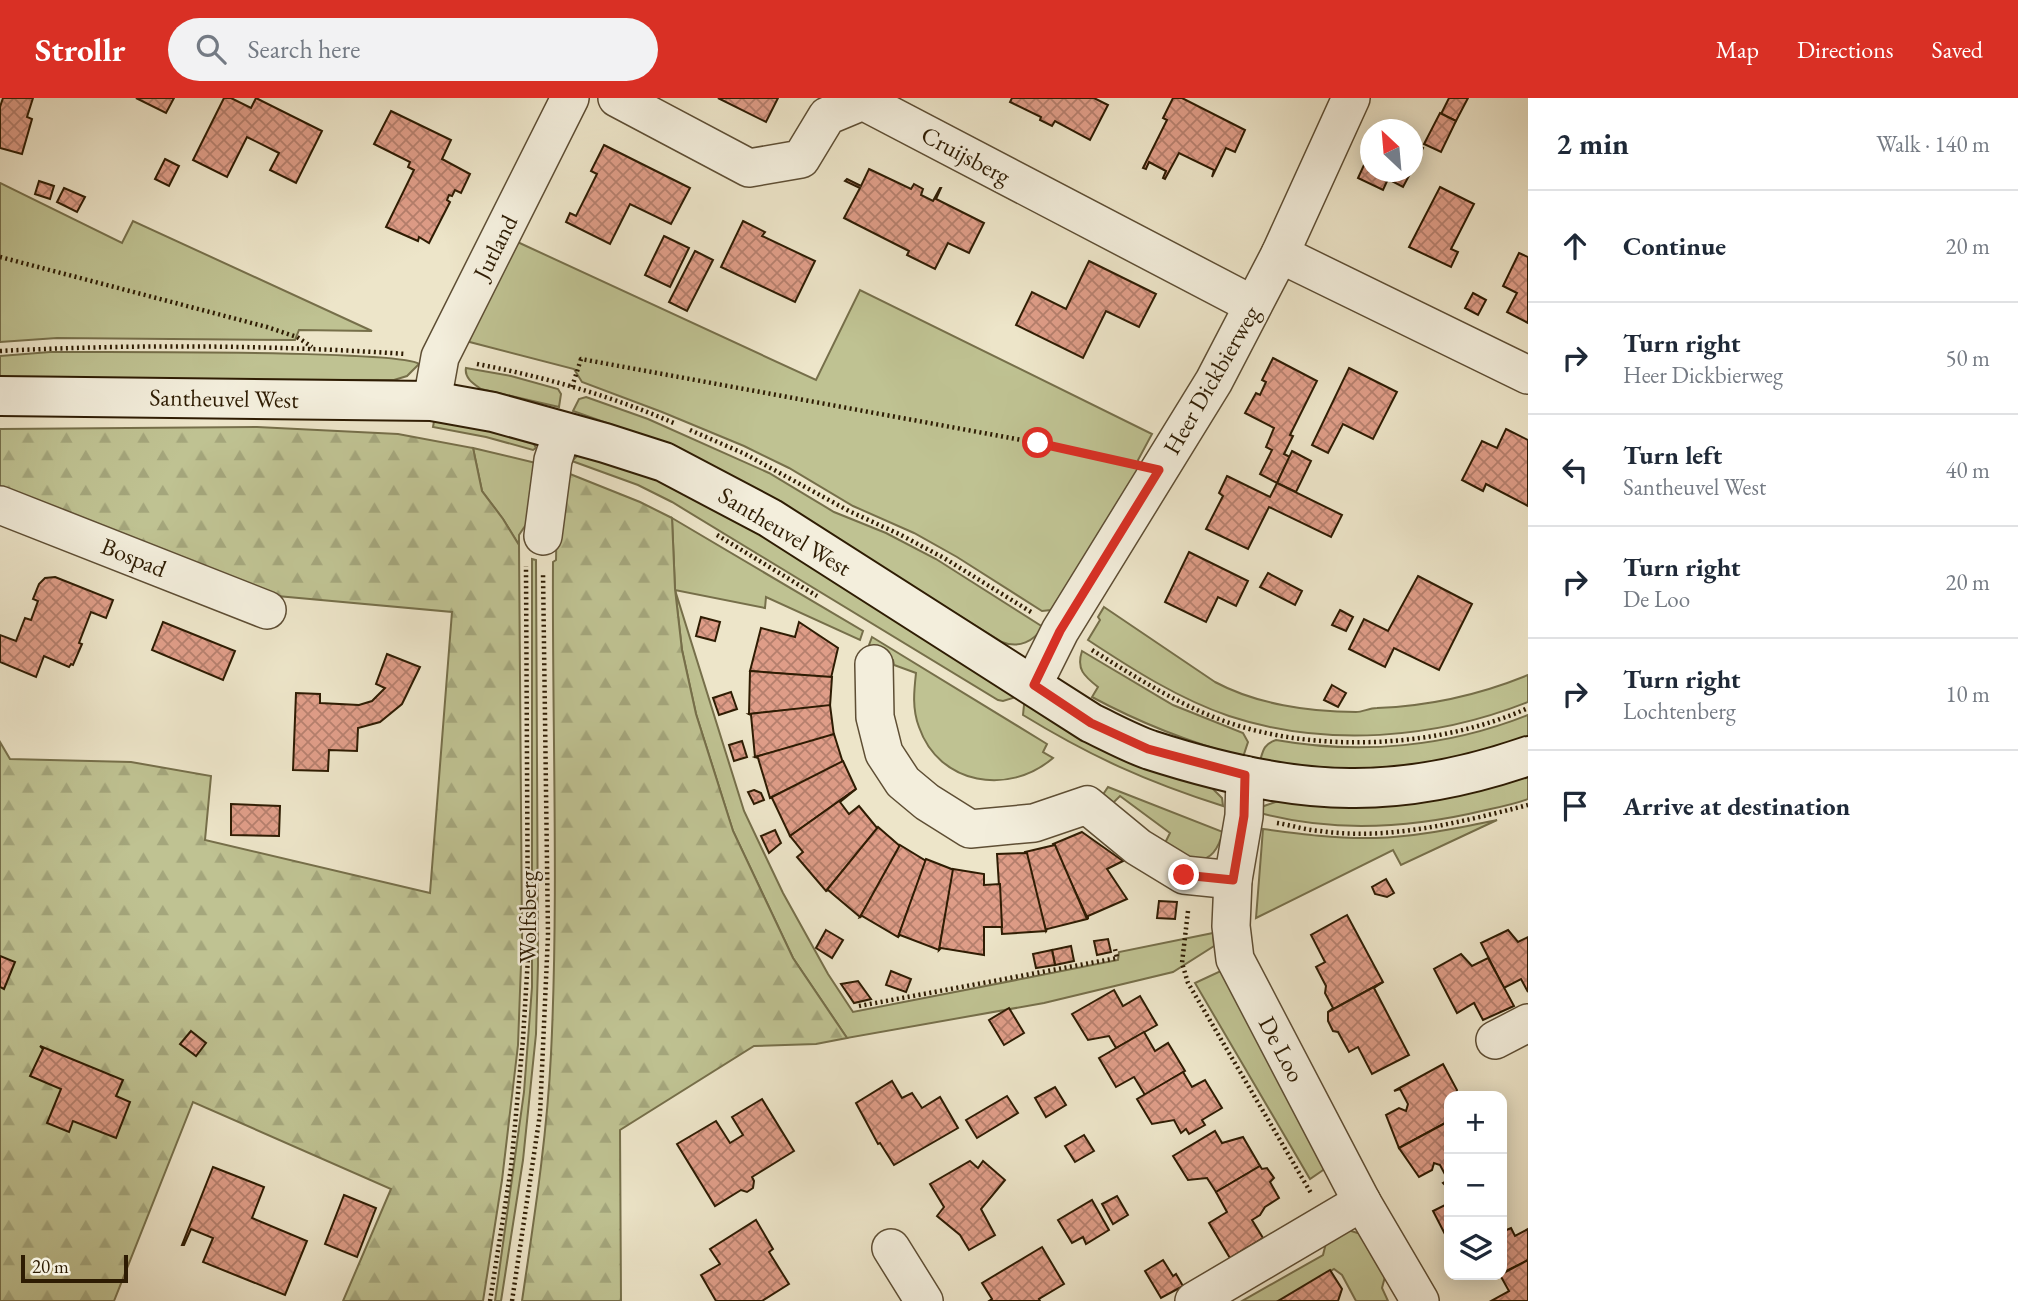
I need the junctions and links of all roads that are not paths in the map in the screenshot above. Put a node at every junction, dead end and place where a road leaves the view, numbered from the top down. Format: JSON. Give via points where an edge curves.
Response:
{"nodes":[{"id":1,"x":570,"y":98,"type":"edge"},
{"id":2,"x":617,"y":98,"type":"edge"},
{"id":3,"x":1351,"y":98,"type":"edge"},
{"id":4,"x":1280,"y":254,"type":"junction"},
{"id":5,"x":1253,"y":305,"type":"junction"},
{"id":6,"x":1528,"y":374,"type":"edge"},
{"id":7,"x":0,"y":396,"type":"edge"},
{"id":8,"x":432,"y":401,"type":"junction"},
{"id":9,"x":562,"y":433,"type":"junction"},
{"id":10,"x":0,"y":505,"type":"edge"},
{"id":11,"x":543,"y":536,"type":"road end"},
{"id":12,"x":267,"y":610,"type":"dead end"},
{"id":13,"x":874,"y":664,"type":"dead end"},
{"id":14,"x":1034,"y":685,"type":"junction"},
{"id":15,"x":1528,"y":756,"type":"edge"},
{"id":16,"x":1245,"y":775,"type":"junction"},
{"id":17,"x":1233,"y":880,"type":"junction"},
{"id":18,"x":1528,"y":1023,"type":"edge"},
{"id":19,"x":1495,"y":1040,"type":"dead end"},
{"id":20,"x":1362,"y":1202,"type":"junction"},
{"id":21,"x":891,"y":1248,"type":"dead end"},
{"id":22,"x":924,"y":1301,"type":"edge"},
{"id":23,"x":1194,"y":1301,"type":"edge"},
{"id":24,"x":1420,"y":1301,"type":"edge"}],
"edges":[{"from":1,"to":8,"type":"street","name":"Jutland","via":[[440,357]]},
{"from":2,"to":5,"type":"street","name":"Cruijsberg","via":[[749,168],[801,159],[827,116],[863,101]]},
{"from":3,"to":4,"type":"street","name":"Heer Dickbierweg"},
{"from":4,"to":5,"type":"street","name":"Heer Dickbierweg"},
{"from":4,"to":6,"type":"street"},
{"from":5,"to":14,"type":"street","name":"Heer Dickbierweg","via":[[1214,381],[1060,631]]},
{"from":7,"to":8,"type":"street","name":"Santheuvel West"},
{"from":8,"to":9,"type":"street","name":"Santheuvel West","via":[[493,412]]},
{"from":9,"to":11,"type":"street","via":[[553,460]]},
{"from":9,"to":14,"type":"street","name":"Santheuvel West","via":[[664,462],[770,518]]},
{"from":10,"to":12,"type":"street","name":"Bospad"},
{"from":13,"to":17,"type":"street","via":[[875,717],[884,753],[903,782],[970,830],[1034,823],[1087,805],[1138,847],[1184,875]]},
{"from":14,"to":16,"type":"street","name":"Santheuvel West","via":[[1091,723],[1148,749]]},
{"from":15,"to":16,"type":"street","name":"Santheuvel West","via":[[1460,776],[1355,789]]},
{"from":16,"to":17,"type":"street","name":"De Loo","via":[[1244,816]]},
{"from":17,"to":20,"type":"street","name":"De Loo","via":[[1235,960]]},
{"from":18,"to":19,"type":"street"},
{"from":20,"to":23,"type":"street"},
{"from":20,"to":24,"type":"street","name":"De Loo"},
{"from":21,"to":22,"type":"street"}]}
